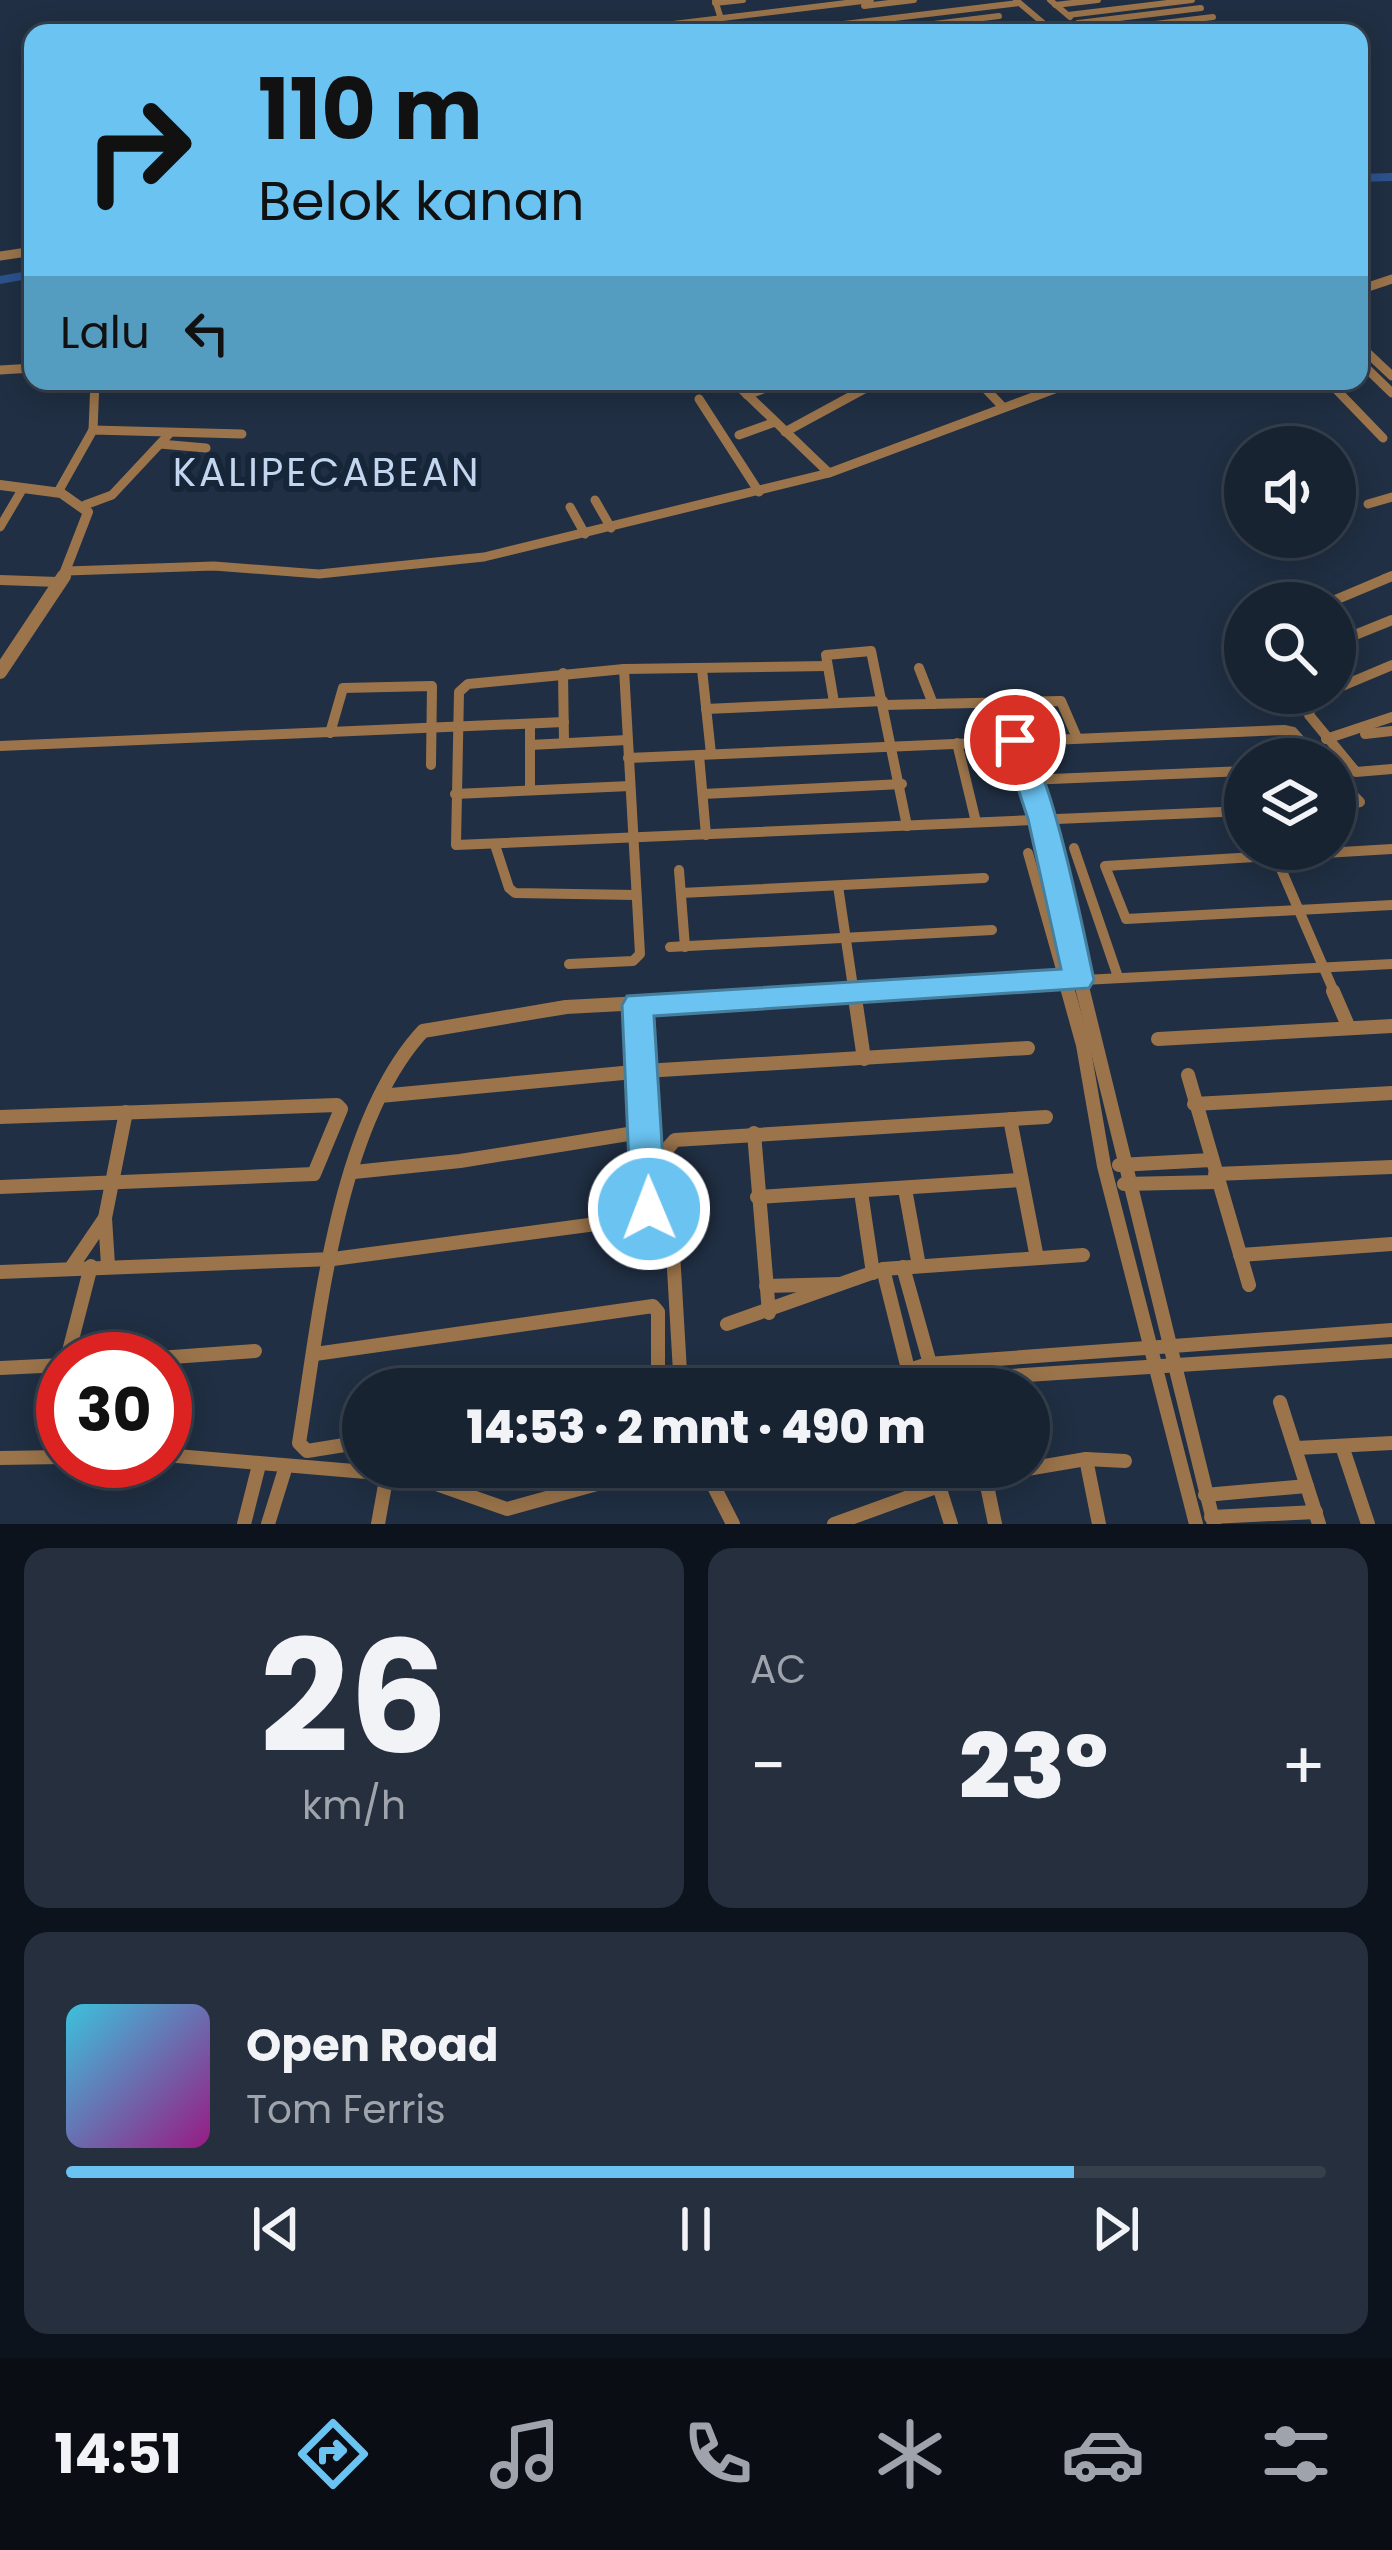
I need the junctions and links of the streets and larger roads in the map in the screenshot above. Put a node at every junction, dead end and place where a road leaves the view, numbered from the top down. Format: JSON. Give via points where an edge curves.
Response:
{"nodes":[{"id":1,"x":743,"y":0,"type":"edge"},
{"id":2,"x":871,"y":0,"type":"edge"},
{"id":3,"x":914,"y":0,"type":"edge"},
{"id":4,"x":1098,"y":0,"type":"edge"},
{"id":5,"x":1191,"y":0,"type":"edge"},
{"id":6,"x":715,"y":2,"type":"edge"},
{"id":7,"x":1017,"y":2,"type":"edge"},
{"id":8,"x":1053,"y":2,"type":"edge"},
{"id":9,"x":988,"y":7,"type":"junction"},
{"id":10,"x":831,"y":8,"type":"junction"},
{"id":11,"x":1201,"y":8,"type":"junction"},
{"id":12,"x":1067,"y":15,"type":"junction"},
{"id":13,"x":999,"y":16,"type":"junction"},
{"id":14,"x":1213,"y":17,"type":"junction"},
{"id":15,"x":715,"y":18,"type":"junction"},
{"id":16,"x":848,"y":23,"type":"junction"},
{"id":17,"x":1078,"y":23,"type":"joint"},
{"id":18,"x":687,"y":24,"type":"edge"},
{"id":19,"x":840,"y":24,"type":"edge"},
{"id":20,"x":933,"y":24,"type":"edge"},
{"id":21,"x":1009,"y":24,"type":"edge"},
{"id":22,"x":1044,"y":24,"type":"edge"},
{"id":23,"x":1159,"y":24,"type":"edge"},
{"id":24,"x":1217,"y":24,"type":"edge"},
{"id":25,"x":1368,"y":353,"type":"edge"},
{"id":26,"x":1368,"y":370,"type":"edge"},
{"id":27,"x":1392,"y":376,"type":"edge"},
{"id":28,"x":95,"y":390,"type":"edge"},
{"id":29,"x":742,"y":390,"type":"edge"},
{"id":30,"x":862,"y":390,"type":"edge"},
{"id":31,"x":987,"y":390,"type":"edge"},
{"id":32,"x":1048,"y":390,"type":"edge"},
{"id":33,"x":1337,"y":390,"type":"edge"},
{"id":34,"x":1392,"y":393,"type":"edge"},
{"id":35,"x":699,"y":399,"type":"dead end"},
{"id":36,"x":1001,"y":405,"type":"junction"},
{"id":37,"x":776,"y":422,"type":"junction"},
{"id":38,"x":93,"y":430,"type":"junction"},
{"id":39,"x":785,"y":432,"type":"junction"},
{"id":40,"x":170,"y":433,"type":"junction"},
{"id":41,"x":242,"y":434,"type":"dead end"},
{"id":42,"x":740,"y":435,"type":"dead end"},
{"id":43,"x":1383,"y":438,"type":"dead end"},
{"id":44,"x":160,"y":445,"type":"junction"},
{"id":45,"x":206,"y":448,"type":"dead end"},
{"id":46,"x":829,"y":473,"type":"junction"},
{"id":47,"x":0,"y":485,"type":"edge"},
{"id":48,"x":22,"y":488,"type":"junction"},
{"id":49,"x":58,"y":492,"type":"junction"},
{"id":50,"x":759,"y":492,"type":"junction"},
{"id":51,"x":1392,"y":497,"type":"edge"},
{"id":52,"x":595,"y":500,"type":"dead end"},
{"id":53,"x":1368,"y":503,"type":"dead end"},
{"id":54,"x":86,"y":505,"type":"junction"},
{"id":55,"x":570,"y":507,"type":"dead end"},
{"id":56,"x":0,"y":527,"type":"edge"},
{"id":57,"x":611,"y":528,"type":"junction"},
{"id":58,"x":586,"y":534,"type":"junction"},
{"id":59,"x":62,"y":576,"type":"junction"},
{"id":60,"x":1392,"y":576,"type":"edge"},
{"id":61,"x":0,"y":580,"type":"edge"},
{"id":62,"x":1356,"y":591,"type":"edge"},
{"id":63,"x":1392,"y":620,"type":"edge"},
{"id":64,"x":1356,"y":635,"type":"edge"},
{"id":65,"x":1,"y":665,"type":"edge"},
{"id":66,"x":1392,"y":665,"type":"edge"},
{"id":67,"x":827,"y":666,"type":"junction"},
{"id":68,"x":919,"y":668,"type":"dead end"},
{"id":69,"x":624,"y":669,"type":"junction"},
{"id":70,"x":702,"y":669,"type":"junction"},
{"id":71,"x":563,"y":673,"type":"junction"},
{"id":72,"x":1356,"y":680,"type":"edge"},
{"id":73,"x":1011,"y":701,"type":"junction"},
{"id":74,"x":834,"y":702,"type":"junction"},
{"id":75,"x":884,"y":703,"type":"junction"},
{"id":76,"x":933,"y":704,"type":"junction"},
{"id":77,"x":706,"y":709,"type":"junction"},
{"id":78,"x":1392,"y":717,"type":"edge"},
{"id":79,"x":564,"y":722,"type":"junction"},
{"id":80,"x":530,"y":724,"type":"junction"},
{"id":81,"x":455,"y":728,"type":"junction"},
{"id":82,"x":433,"y":729,"type":"junction"},
{"id":83,"x":1392,"y":731,"type":"edge"},
{"id":84,"x":330,"y":733,"type":"junction"},
{"id":85,"x":1349,"y":735,"type":"junction"},
{"id":86,"x":1077,"y":738,"type":"junction"},
{"id":87,"x":1303,"y":738,"type":"edge"},
{"id":88,"x":1342,"y":738,"type":"edge"},
{"id":89,"x":627,"y":740,"type":"junction"},
{"id":90,"x":1015,"y":740,"type":"junction"},
{"id":91,"x":564,"y":743,"type":"junction"},
{"id":92,"x":957,"y":743,"type":"junction"},
{"id":93,"x":530,"y":745,"type":"junction"},
{"id":94,"x":0,"y":746,"type":"edge"},
{"id":95,"x":893,"y":746,"type":"junction"},
{"id":96,"x":705,"y":754,"type":"junction"},
{"id":97,"x":628,"y":758,"type":"junction"},
{"id":98,"x":430,"y":765,"type":"dead end"},
{"id":99,"x":1392,"y":769,"type":"edge"},
{"id":100,"x":1224,"y":772,"type":"edge"},
{"id":101,"x":1356,"y":772,"type":"edge"},
{"id":102,"x":1027,"y":780,"type":"junction"},
{"id":103,"x":902,"y":784,"type":"junction"},
{"id":104,"x":629,"y":786,"type":"junction"},
{"id":105,"x":530,"y":790,"type":"junction"},
{"id":106,"x":454,"y":794,"type":"junction"},
{"id":107,"x":703,"y":794,"type":"junction"},
{"id":108,"x":1224,"y":812,"type":"edge"},
{"id":109,"x":1042,"y":819,"type":"junction"},
{"id":110,"x":976,"y":822,"type":"junction"},
{"id":111,"x":907,"y":826,"type":"junction"},
{"id":112,"x":706,"y":835,"type":"junction"},
{"id":113,"x":632,"y":838,"type":"junction"},
{"id":114,"x":495,"y":845,"type":"junction"},
{"id":115,"x":1074,"y":848,"type":"dead end"},
{"id":116,"x":1392,"y":849,"type":"edge"},
{"id":117,"x":1356,"y":851,"type":"edge"},
{"id":118,"x":1028,"y":853,"type":"dead end"},
{"id":119,"x":1224,"y":858,"type":"edge"},
{"id":120,"x":679,"y":870,"type":"dead end"},
{"id":121,"x":1281,"y":870,"type":"edge"},
{"id":122,"x":984,"y":878,"type":"dead end"},
{"id":123,"x":838,"y":886,"type":"junction"},
{"id":124,"x":681,"y":893,"type":"junction"},
{"id":125,"x":635,"y":895,"type":"junction"},
{"id":126,"x":1392,"y":905,"type":"edge"},
{"id":127,"x":1296,"y":910,"type":"junction"},
{"id":128,"x":992,"y":930,"type":"dead end"},
{"id":129,"x":846,"y":938,"type":"junction"},
{"id":130,"x":670,"y":947,"type":"dead end"},
{"id":131,"x":685,"y":947,"type":"junction"},
{"id":132,"x":568,"y":964,"type":"dead end"},
{"id":133,"x":1392,"y":964,"type":"edge"},
{"id":134,"x":1325,"y":968,"type":"junction"},
{"id":135,"x":1118,"y":977,"type":"junction"},
{"id":136,"x":1070,"y":980,"type":"junction"},
{"id":137,"x":855,"y":993,"type":"junction"},
{"id":138,"x":638,"y":1005,"type":"junction"},
{"id":139,"x":1392,"y":1026,"type":"edge"},
{"id":140,"x":1349,"y":1028,"type":"junction"},
{"id":141,"x":1158,"y":1039,"type":"dead end"},
{"id":142,"x":1028,"y":1048,"type":"dead end"},
{"id":143,"x":864,"y":1059,"type":"junction"},
{"id":144,"x":644,"y":1071,"type":"junction"},
{"id":145,"x":1188,"y":1076,"type":"dead end"},
{"id":146,"x":1392,"y":1093,"type":"edge"},
{"id":147,"x":380,"y":1096,"type":"junction"},
{"id":148,"x":1194,"y":1104,"type":"junction"},
{"id":149,"x":126,"y":1112,"type":"junction"},
{"id":150,"x":0,"y":1117,"type":"edge"},
{"id":151,"x":1046,"y":1117,"type":"dead end"},
{"id":152,"x":1010,"y":1119,"type":"junction"},
{"id":153,"x":647,"y":1131,"type":"junction"},
{"id":154,"x":754,"y":1133,"type":"junction"},
{"id":155,"x":1113,"y":1166,"type":"junction"},
{"id":156,"x":1392,"y":1167,"type":"edge"},
{"id":157,"x":354,"y":1172,"type":"junction"},
{"id":158,"x":1214,"y":1172,"type":"junction"},
{"id":159,"x":1020,"y":1180,"type":"junction"},
{"id":160,"x":112,"y":1182,"type":"junction"},
{"id":161,"x":1126,"y":1184,"type":"junction"},
{"id":162,"x":1109,"y":1185,"type":"junction"},
{"id":163,"x":0,"y":1187,"type":"edge"},
{"id":164,"x":905,"y":1189,"type":"junction"},
{"id":165,"x":861,"y":1192,"type":"junction"},
{"id":166,"x":757,"y":1197,"type":"junction"},
{"id":167,"x":105,"y":1218,"type":"junction"},
{"id":168,"x":1392,"y":1244,"type":"edge"},
{"id":169,"x":1083,"y":1255,"type":"dead end"},
{"id":170,"x":1240,"y":1255,"type":"junction"},
{"id":171,"x":1036,"y":1258,"type":"junction"},
{"id":172,"x":327,"y":1259,"type":"junction"},
{"id":173,"x":108,"y":1264,"type":"junction"},
{"id":174,"x":91,"y":1266,"type":"junction"},
{"id":175,"x":911,"y":1266,"type":"junction"},
{"id":176,"x":71,"y":1268,"type":"junction"},
{"id":177,"x":878,"y":1271,"type":"junction"},
{"id":178,"x":0,"y":1272,"type":"edge"},
{"id":179,"x":844,"y":1285,"type":"junction"},
{"id":180,"x":766,"y":1286,"type":"junction"},
{"id":181,"x":1250,"y":1286,"type":"dead end"},
{"id":182,"x":769,"y":1312,"type":"junction"},
{"id":183,"x":727,"y":1324,"type":"dead end"},
{"id":184,"x":1392,"y":1330,"type":"edge"},
{"id":185,"x":73,"y":1332,"type":"edge"},
{"id":186,"x":1158,"y":1346,"type":"junction"},
{"id":187,"x":255,"y":1351,"type":"dead end"},
{"id":188,"x":1392,"y":1351,"type":"edge"},
{"id":189,"x":315,"y":1354,"type":"junction"},
{"id":190,"x":192,"y":1356,"type":"edge"},
{"id":191,"x":928,"y":1364,"type":"junction"},
{"id":192,"x":1162,"y":1364,"type":"junction"},
{"id":193,"x":36,"y":1365,"type":"edge"},
{"id":194,"x":0,"y":1368,"type":"edge"},
{"id":195,"x":658,"y":1368,"type":"edge"},
{"id":196,"x":681,"y":1368,"type":"edge"},
{"id":197,"x":906,"y":1368,"type":"edge"},
{"id":198,"x":914,"y":1368,"type":"edge"},
{"id":199,"x":929,"y":1368,"type":"edge"},
{"id":200,"x":1050,"y":1374,"type":"edge"},
{"id":201,"x":1280,"y":1402,"type":"dead end"},
{"id":202,"x":1392,"y":1443,"type":"edge"},
{"id":203,"x":342,"y":1445,"type":"edge"},
{"id":204,"x":1342,"y":1446,"type":"junction"},
{"id":205,"x":1297,"y":1448,"type":"junction"},
{"id":206,"x":192,"y":1456,"type":"edge"},
{"id":207,"x":36,"y":1457,"type":"edge"},
{"id":208,"x":0,"y":1458,"type":"edge"},
{"id":209,"x":1086,"y":1459,"type":"junction"},
{"id":210,"x":1125,"y":1460,"type":"dead end"},
{"id":211,"x":1050,"y":1463,"type":"edge"},
{"id":212,"x":259,"y":1466,"type":"junction"},
{"id":213,"x":286,"y":1466,"type":"junction"},
{"id":214,"x":342,"y":1470,"type":"edge"},
{"id":215,"x":1307,"y":1486,"type":"junction"},
{"id":216,"x":384,"y":1488,"type":"edge"},
{"id":217,"x":442,"y":1488,"type":"edge"},
{"id":218,"x":587,"y":1488,"type":"edge"},
{"id":219,"x":715,"y":1488,"type":"edge"},
{"id":220,"x":933,"y":1488,"type":"edge"},
{"id":221,"x":940,"y":1488,"type":"edge"},
{"id":222,"x":985,"y":1488,"type":"edge"},
{"id":223,"x":1198,"y":1496,"type":"junction"},
{"id":224,"x":510,"y":1516,"type":"edge"},
{"id":225,"x":1317,"y":1518,"type":"edge"},
{"id":226,"x":1204,"y":1520,"type":"edge"},
{"id":227,"x":244,"y":1524,"type":"edge"},
{"id":228,"x":268,"y":1524,"type":"edge"},
{"id":229,"x":378,"y":1524,"type":"edge"},
{"id":230,"x":733,"y":1524,"type":"edge"},
{"id":231,"x":834,"y":1524,"type":"edge"},
{"id":232,"x":951,"y":1524,"type":"edge"},
{"id":233,"x":995,"y":1524,"type":"edge"},
{"id":234,"x":1099,"y":1524,"type":"edge"},
{"id":235,"x":1368,"y":1524,"type":"edge"}],
"edges":[{"from":1,"to":6,"type":"street"},
{"from":2,"to":10,"type":"street"},
{"from":3,"to":10,"type":"street"},
{"from":4,"to":8,"type":"street"},
{"from":5,"to":11,"type":"street"},
{"from":5,"to":12,"type":"street"},
{"from":6,"to":15,"type":"street"},
{"from":7,"to":9,"type":"street"},
{"from":7,"to":22,"type":"street"},
{"from":8,"to":12,"type":"street"},
{"from":9,"to":13,"type":"street"},
{"from":9,"to":16,"type":"street"},
{"from":10,"to":15,"type":"street"},
{"from":10,"to":16,"type":"street"},
{"from":11,"to":14,"type":"street"},
{"from":11,"to":17,"type":"street"},
{"from":12,"to":17,"type":"street"},
{"from":13,"to":20,"type":"street"},
{"from":13,"to":21,"type":"street"},
{"from":14,"to":23,"type":"street"},
{"from":14,"to":24,"type":"street"},
{"from":15,"to":18,"type":"street"},
{"from":16,"to":19,"type":"street"},
{"from":25,"to":27,"type":"street"},
{"from":26,"to":34,"type":"street"},
{"from":28,"to":38,"type":"street"},
{"from":29,"to":37,"type":"street"},
{"from":30,"to":39,"type":"street"},
{"from":31,"to":36,"type":"street"},
{"from":32,"to":36,"type":"street"},
{"from":33,"to":43,"type":"street"},
{"from":35,"to":50,"type":"street"},
{"from":36,"to":46,"type":"street"},
{"from":37,"to":39,"type":"street"},
{"from":37,"to":42,"type":"street"},
{"from":38,"to":40,"type":"street"},
{"from":38,"to":49,"type":"street"},
{"from":39,"to":46,"type":"street"},
{"from":40,"to":41,"type":"street"},
{"from":40,"to":44,"type":"street"},
{"from":44,"to":45,"type":"street"},
{"from":44,"to":54,"type":"street","via":[[112,496]]},
{"from":46,"to":50,"type":"street"},
{"from":47,"to":48,"type":"street"},
{"from":48,"to":49,"type":"street"},
{"from":48,"to":56,"type":"street"},
{"from":49,"to":54,"type":"street"},
{"from":50,"to":57,"type":"street"},
{"from":51,"to":53,"type":"street"},
{"from":52,"to":57,"type":"street"},
{"from":54,"to":59,"type":"street"},
{"from":55,"to":58,"type":"street"},
{"from":57,"to":58,"type":"street"},
{"from":58,"to":59,"type":"street","via":[[469,560],[341,572],[214,566]]},
{"from":59,"to":61,"type":"street"},
{"from":59,"to":65,"type":"street"},
{"from":60,"to":62,"type":"street"},
{"from":63,"to":64,"type":"street"},
{"from":66,"to":72,"type":"street"},
{"from":67,"to":70,"type":"street"},
{"from":67,"to":74,"type":"street"},
{"from":67,"to":75,"type":"street","via":[[830,653],[871,652]]},
{"from":68,"to":76,"type":"street"},
{"from":69,"to":70,"type":"street"},
{"from":69,"to":71,"type":"street"},
{"from":69,"to":89,"type":"street"},
{"from":70,"to":77,"type":"street"},
{"from":71,"to":79,"type":"street"},
{"from":71,"to":81,"type":"street","via":[[462,687]]},
{"from":73,"to":76,"type":"street"},
{"from":73,"to":86,"type":"street","via":[[1061,701]]},
{"from":73,"to":90,"type":"street"},
{"from":74,"to":75,"type":"street"},
{"from":74,"to":77,"type":"street"},
{"from":75,"to":76,"type":"street"},
{"from":75,"to":95,"type":"street"},
{"from":77,"to":96,"type":"street"},
{"from":78,"to":85,"type":"street"},
{"from":79,"to":80,"type":"street"},
{"from":79,"to":91,"type":"street"},
{"from":80,"to":81,"type":"street"},
{"from":80,"to":93,"type":"street"},
{"from":81,"to":82,"type":"street"},
{"from":81,"to":106,"type":"street"},
{"from":82,"to":84,"type":"street"},
{"from":82,"to":84,"type":"street","via":[[432,686],[351,685],[342,690]]},
{"from":82,"to":98,"type":"street"},
{"from":83,"to":85,"type":"street"},
{"from":84,"to":94,"type":"street"},
{"from":85,"to":88,"type":"street"},
{"from":86,"to":87,"type":"street","via":[[1284,730]]},
{"from":86,"to":90,"type":"street"},
{"from":89,"to":91,"type":"street"},
{"from":89,"to":97,"type":"street"},
{"from":90,"to":92,"type":"street"},
{"from":90,"to":102,"type":"street"},
{"from":91,"to":93,"type":"street"},
{"from":92,"to":95,"type":"street"},
{"from":92,"to":110,"type":"street"},
{"from":93,"to":105,"type":"street"},
{"from":95,"to":96,"type":"street"},
{"from":95,"to":103,"type":"street"},
{"from":96,"to":97,"type":"street"},
{"from":96,"to":107,"type":"street"},
{"from":97,"to":104,"type":"street"},
{"from":99,"to":101,"type":"street"},
{"from":100,"to":102,"type":"street"},
{"from":102,"to":109,"type":"street"},
{"from":103,"to":107,"type":"street"},
{"from":103,"to":111,"type":"street"},
{"from":104,"to":105,"type":"street"},
{"from":104,"to":113,"type":"street"},
{"from":105,"to":106,"type":"street"},
{"from":106,"to":114,"type":"street","via":[[456,845]]},
{"from":107,"to":112,"type":"street"},
{"from":108,"to":109,"type":"street"},
{"from":109,"to":110,"type":"street"},
{"from":109,"to":136,"type":"street"},
{"from":110,"to":111,"type":"street"},
{"from":111,"to":112,"type":"street"},
{"from":112,"to":113,"type":"street"},
{"from":113,"to":114,"type":"street"},
{"from":113,"to":125,"type":"street"},
{"from":114,"to":125,"type":"street","via":[[515,893]]},
{"from":115,"to":135,"type":"street"},
{"from":116,"to":117,"type":"street"},
{"from":118,"to":136,"type":"street"},
{"from":119,"to":127,"type":"street","via":[[1107,865],[1123,917]]},
{"from":120,"to":124,"type":"street"},
{"from":121,"to":127,"type":"street"},
{"from":122,"to":123,"type":"street"},
{"from":123,"to":124,"type":"street"},
{"from":123,"to":129,"type":"street"},
{"from":124,"to":131,"type":"street"},
{"from":125,"to":132,"type":"street","via":[[638,958]]},
{"from":126,"to":127,"type":"street"},
{"from":127,"to":134,"type":"street"},
{"from":128,"to":129,"type":"street"},
{"from":129,"to":131,"type":"street"},
{"from":129,"to":137,"type":"street"},
{"from":130,"to":131,"type":"street"},
{"from":133,"to":134,"type":"street"},
{"from":134,"to":135,"type":"street"},
{"from":134,"to":140,"type":"street"},
{"from":135,"to":136,"type":"street"},
{"from":136,"to":137,"type":"street"},
{"from":136,"to":155,"type":"street"},
{"from":137,"to":138,"type":"street"},
{"from":137,"to":143,"type":"street"},
{"from":138,"to":144,"type":"street"},
{"from":138,"to":147,"type":"street","via":[[429,1027]]},
{"from":139,"to":140,"type":"street"},
{"from":140,"to":141,"type":"street"},
{"from":142,"to":143,"type":"street"},
{"from":143,"to":144,"type":"street"},
{"from":144,"to":147,"type":"street"},
{"from":144,"to":153,"type":"street"},
{"from":145,"to":148,"type":"street"},
{"from":146,"to":148,"type":"street"},
{"from":147,"to":157,"type":"street"},
{"from":148,"to":158,"type":"street"},
{"from":149,"to":150,"type":"street"},
{"from":149,"to":160,"type":"street"},
{"from":149,"to":160,"type":"street","via":[[341,1109],[314,1174]]},
{"from":151,"to":152,"type":"street"},
{"from":152,"to":154,"type":"street"},
{"from":152,"to":159,"type":"street"},
{"from":153,"to":157,"type":"street"},
{"from":153,"to":172,"type":"street","via":[[649,1209],[641,1218]]},
{"from":154,"to":166,"type":"street"},
{"from":154,"to":196,"type":"street","via":[[680,1138],[667,1149]]},
{"from":155,"to":158,"type":"street"},
{"from":155,"to":161,"type":"street"},
{"from":155,"to":162,"type":"street"},
{"from":156,"to":158,"type":"street"},
{"from":157,"to":172,"type":"street"},
{"from":158,"to":161,"type":"street"},
{"from":158,"to":170,"type":"street"},
{"from":159,"to":164,"type":"street"},
{"from":159,"to":171,"type":"street"},
{"from":160,"to":163,"type":"street"},
{"from":160,"to":167,"type":"street"},
{"from":161,"to":162,"type":"street"},
{"from":161,"to":186,"type":"street"},
{"from":162,"to":186,"type":"street"},
{"from":164,"to":165,"type":"street"},
{"from":164,"to":175,"type":"street"},
{"from":165,"to":166,"type":"street"},
{"from":165,"to":177,"type":"street"},
{"from":166,"to":180,"type":"street"},
{"from":167,"to":173,"type":"street"},
{"from":167,"to":176,"type":"street"},
{"from":168,"to":170,"type":"street"},
{"from":169,"to":171,"type":"street"},
{"from":170,"to":181,"type":"street"},
{"from":171,"to":175,"type":"street"},
{"from":172,"to":173,"type":"street"},
{"from":172,"to":189,"type":"street"},
{"from":173,"to":174,"type":"street"},
{"from":174,"to":176,"type":"street"},
{"from":174,"to":185,"type":"street"},
{"from":175,"to":177,"type":"street"},
{"from":175,"to":191,"type":"street"},
{"from":176,"to":178,"type":"street"},
{"from":177,"to":179,"type":"street"},
{"from":177,"to":197,"type":"street"},
{"from":179,"to":180,"type":"street"},
{"from":179,"to":182,"type":"street"},
{"from":180,"to":182,"type":"street"},
{"from":182,"to":183,"type":"street"},
{"from":184,"to":186,"type":"street"},
{"from":186,"to":191,"type":"street"},
{"from":186,"to":192,"type":"street"},
{"from":187,"to":190,"type":"street"},
{"from":188,"to":192,"type":"street"},
{"from":189,"to":195,"type":"street","via":[[653,1306]]},
{"from":189,"to":203,"type":"street","via":[[299,1446]]},
{"from":191,"to":198,"type":"street"},
{"from":191,"to":199,"type":"street"},
{"from":192,"to":200,"type":"street"},
{"from":192,"to":223,"type":"street"},
{"from":193,"to":194,"type":"street"},
{"from":201,"to":205,"type":"street"},
{"from":202,"to":204,"type":"street"},
{"from":204,"to":205,"type":"street"},
{"from":204,"to":235,"type":"street"},
{"from":205,"to":215,"type":"street"},
{"from":206,"to":212,"type":"street"},
{"from":207,"to":208,"type":"street"},
{"from":209,"to":210,"type":"street"},
{"from":209,"to":211,"type":"street"},
{"from":209,"to":234,"type":"street"},
{"from":212,"to":213,"type":"street"},
{"from":212,"to":227,"type":"street"},
{"from":213,"to":214,"type":"street"},
{"from":213,"to":228,"type":"street"},
{"from":215,"to":223,"type":"street"},
{"from":215,"to":225,"type":"street"},
{"from":216,"to":229,"type":"street"},
{"from":217,"to":224,"type":"street"},
{"from":218,"to":224,"type":"street"},
{"from":219,"to":230,"type":"street"},
{"from":220,"to":231,"type":"street"},
{"from":221,"to":232,"type":"street"},
{"from":222,"to":233,"type":"street"},
{"from":223,"to":226,"type":"street"},
{"from":225,"to":226,"type":"street"}]}
